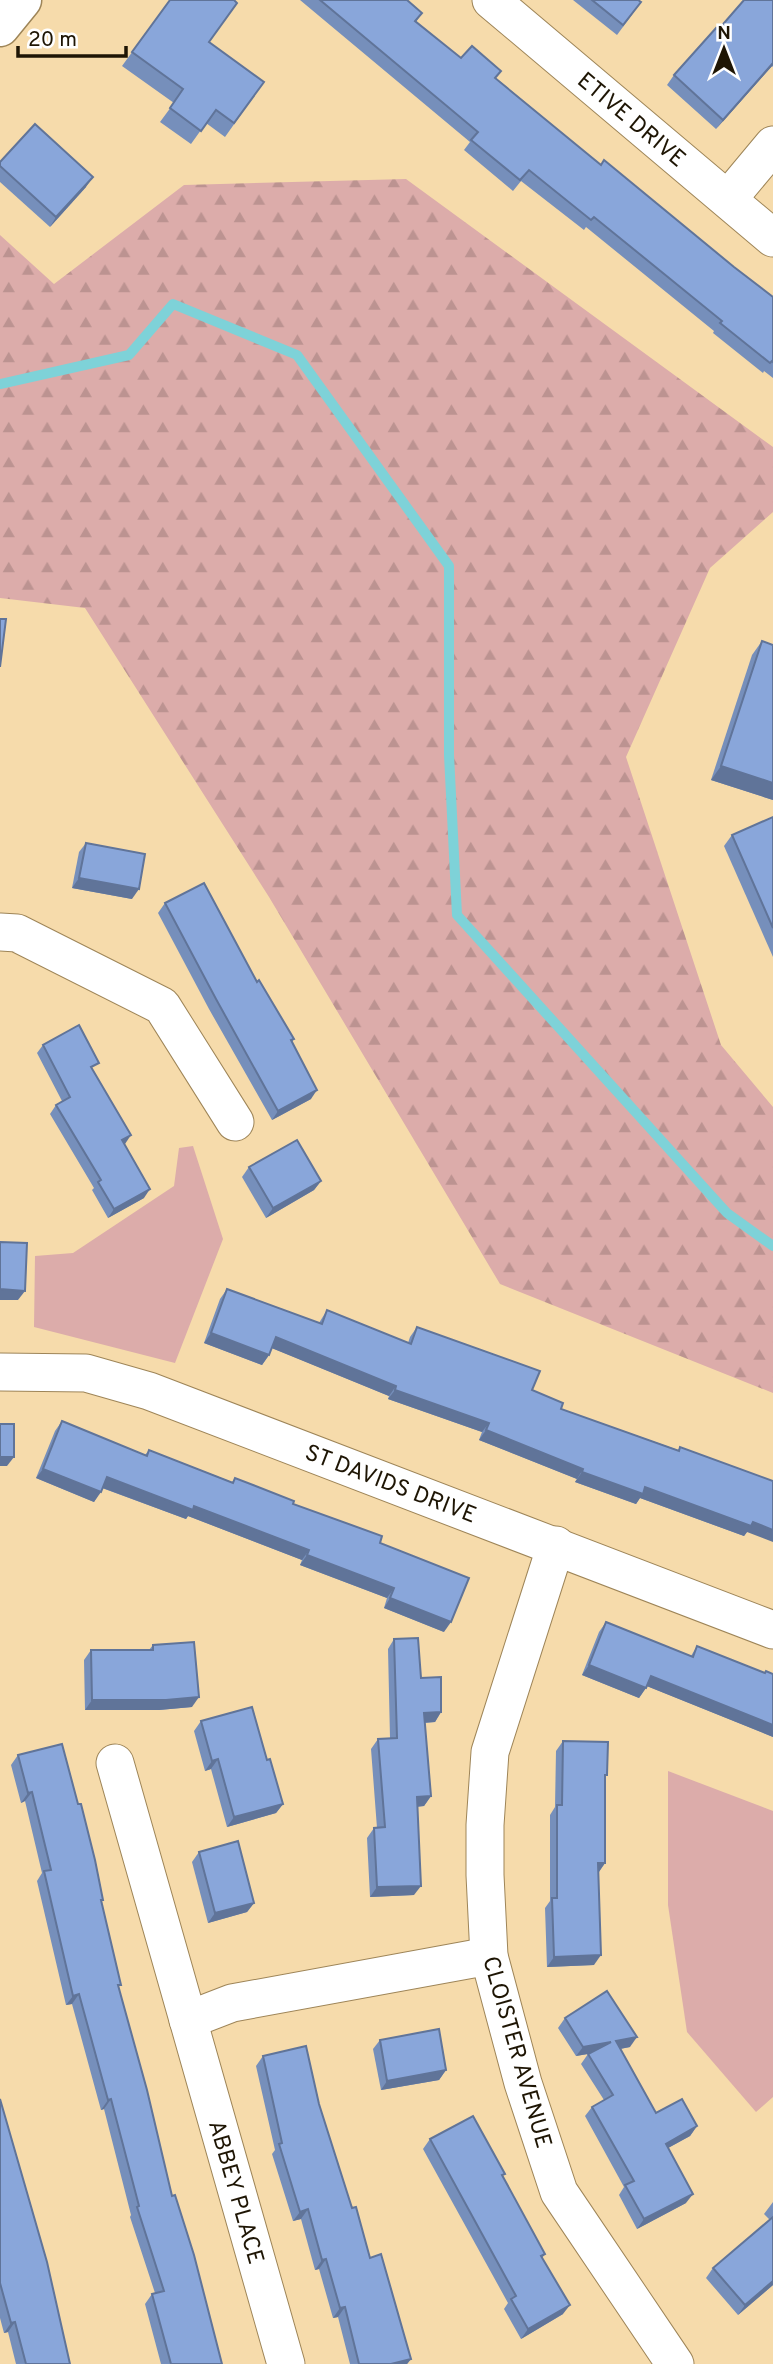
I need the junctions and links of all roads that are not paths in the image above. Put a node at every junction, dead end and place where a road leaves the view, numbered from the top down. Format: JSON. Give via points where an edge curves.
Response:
{"nodes":[{"id":1,"x":22,"y":0,"type":"edge"},
{"id":2,"x":491,"y":0,"type":"edge"},
{"id":3,"x":0,"y":27,"type":"edge"},
{"id":4,"x":773,"y":145,"type":"edge"},
{"id":5,"x":728,"y":199,"type":"junction"},
{"id":6,"x":773,"y":238,"type":"edge"},
{"id":7,"x":0,"y":932,"type":"edge"},
{"id":8,"x":235,"y":1122,"type":"dead end"},
{"id":9,"x":0,"y":1372,"type":"edge"},
{"id":10,"x":556,"y":1545,"type":"junction"},
{"id":11,"x":773,"y":1630,"type":"edge"},
{"id":12,"x":115,"y":1763,"type":"dead end"},
{"id":13,"x":489,"y":1956,"type":"junction"},
{"id":14,"x":188,"y":2020,"type":"junction"},
{"id":15,"x":286,"y":2364,"type":"edge"},
{"id":16,"x":675,"y":2364,"type":"edge"}],
"edges":[{"from":1,"to":3,"type":"main road"},
{"from":2,"to":5,"type":"street","name":"ETIVE DRIVE"},
{"from":4,"to":5,"type":"street"},
{"from":5,"to":6,"type":"street","name":"ETIVE DRIVE"},
{"from":7,"to":8,"type":"street","via":[[17,933],[162,1006]]},
{"from":9,"to":10,"type":"street","name":"ST DAVIDS DRIVE","via":[[86,1373],[149,1391]]},
{"from":10,"to":11,"type":"street","name":"ST DAVIDS DRIVE"},
{"from":10,"to":13,"type":"street","name":"CLOISTER AVENUE","via":[[490,1752],[485,1825]]},
{"from":12,"to":14,"type":"street","name":"ABBEY PLACE"},
{"from":13,"to":14,"type":"street","via":[[232,2003]]},
{"from":13,"to":16,"type":"street","name":"CLOISTER AVENUE","via":[[523,2083],[559,2192]]},
{"from":14,"to":15,"type":"street","name":"ABBEY PLACE"}]}
